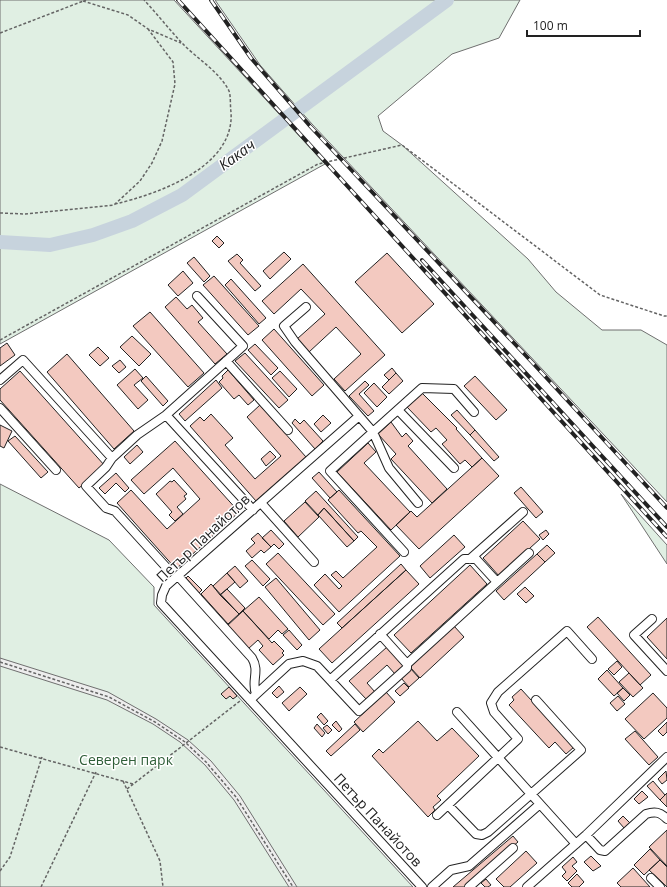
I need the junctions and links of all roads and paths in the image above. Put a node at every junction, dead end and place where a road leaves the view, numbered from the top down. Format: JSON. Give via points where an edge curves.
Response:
{"nodes":[{"id":1,"x":84,"y":0,"type":"edge"},
{"id":2,"x":144,"y":0,"type":"edge"},
{"id":3,"x":148,"y":29,"type":"junction"},
{"id":4,"x":0,"y":33,"type":"edge"},
{"id":5,"x":183,"y":44,"type":"junction"},
{"id":6,"x":114,"y":205,"type":"junction"},
{"id":7,"x":0,"y":213,"type":"edge"},
{"id":8,"x":197,"y":296,"type":"dead end"},
{"id":9,"x":306,"y":307,"type":"dead end"},
{"id":10,"x":667,"y":316,"type":"edge"},
{"id":11,"x":0,"y":340,"type":"edge"},
{"id":12,"x":226,"y":361,"type":"junction"},
{"id":13,"x":0,"y":380,"type":"edge"},
{"id":14,"x":0,"y":408,"type":"edge"},
{"id":15,"x":398,"y":410,"type":"junction"},
{"id":16,"x":474,"y":412,"type":"dead end"},
{"id":17,"x":166,"y":415,"type":"junction"},
{"id":18,"x":359,"y":416,"type":"junction"},
{"id":19,"x":288,"y":430,"type":"dead end"},
{"id":20,"x":373,"y":432,"type":"junction"},
{"id":21,"x":112,"y":458,"type":"junction"},
{"id":22,"x":454,"y":468,"type":"dead end"},
{"id":23,"x":56,"y":470,"type":"dead end"},
{"id":24,"x":261,"y":503,"type":"junction"},
{"id":25,"x":418,"y":503,"type":"dead end"},
{"id":26,"x":253,"y":510,"type":"junction"},
{"id":27,"x":523,"y":512,"type":"dead end"},
{"id":28,"x":404,"y":552,"type":"dead end"},
{"id":29,"x":529,"y":553,"type":"dead end"},
{"id":30,"x":470,"y":559,"type":"junction"},
{"id":31,"x":314,"y":562,"type":"dead end"},
{"id":32,"x":166,"y":567,"type":"dead end"},
{"id":33,"x":178,"y":576,"type":"junction"},
{"id":34,"x":497,"y":582,"type":"junction"},
{"id":35,"x":652,"y":619,"type":"dead end"},
{"id":36,"x":380,"y":634,"type":"junction"},
{"id":37,"x":592,"y":659,"type":"dead end"},
{"id":38,"x":0,"y":662,"type":"edge"},
{"id":39,"x":407,"y":664,"type":"junction"},
{"id":40,"x":667,"y":671,"type":"edge"},
{"id":41,"x":330,"y":680,"type":"junction"},
{"id":42,"x":256,"y":694,"type":"junction"},
{"id":43,"x":248,"y":698,"type":"junction"},
{"id":44,"x":536,"y":700,"type":"dead end"},
{"id":45,"x":457,"y":712,"type":"dead end"},
{"id":46,"x":185,"y":742,"type":"junction"},
{"id":47,"x":0,"y":747,"type":"edge"},
{"id":48,"x":42,"y":757,"type":"junction"},
{"id":49,"x":498,"y":757,"type":"junction"},
{"id":50,"x":666,"y":760,"type":"edge"},
{"id":51,"x":96,"y":772,"type":"junction"},
{"id":52,"x":123,"y":781,"type":"junction"},
{"id":53,"x":133,"y":784,"type":"junction"},
{"id":54,"x":127,"y":788,"type":"junction"},
{"id":55,"x":531,"y":794,"type":"junction"},
{"id":56,"x":448,"y":804,"type":"junction"},
{"id":57,"x":540,"y":804,"type":"junction"},
{"id":58,"x":437,"y":815,"type":"dead end"},
{"id":59,"x":667,"y":819,"type":"edge"},
{"id":60,"x":586,"y":835,"type":"junction"},
{"id":61,"x":576,"y":844,"type":"junction"},
{"id":62,"x":513,"y":848,"type":"dead end"},
{"id":63,"x":0,"y":871,"type":"edge"},
{"id":64,"x":651,"y":878,"type":"dead end"},
{"id":65,"x":42,"y":887,"type":"edge"},
{"id":66,"x":163,"y":887,"type":"edge"},
{"id":67,"x":293,"y":887,"type":"edge"},
{"id":68,"x":422,"y":887,"type":"edge"},
{"id":69,"x":432,"y":887,"type":"edge"},
{"id":70,"x":469,"y":887,"type":"edge"},
{"id":71,"x":527,"y":887,"type":"edge"},
{"id":72,"x":660,"y":887,"type":"edge"}],
"edges":[{"from":1,"to":3,"type":"path","via":[[128,15]]},
{"from":1,"to":4,"type":"path"},
{"from":2,"to":5,"type":"path"},
{"from":3,"to":5,"type":"path"},
{"from":3,"to":6,"type":"path","via":[[173,62],[175,84],[162,141],[152,163],[140,181]]},
{"from":5,"to":6,"type":"path","via":[[229,91],[232,118],[225,140],[217,153],[198,171],[145,197]]},
{"from":6,"to":7,"type":"path","via":[[25,214]]},
{"from":8,"to":12,"type":"street","via":[[243,346]]},
{"from":9,"to":18,"type":"street","via":[[284,326]]},
{"from":10,"to":11,"type":"path","via":[[600,295],[402,145],[318,164]]},
{"from":12,"to":17,"type":"street"},
{"from":12,"to":19,"type":"street"},
{"from":13,"to":21,"type":"street","via":[[23,360]]},
{"from":14,"to":23,"type":"street"},
{"from":15,"to":16,"type":"street","via":[[422,388],[454,389]]},
{"from":15,"to":20,"type":"street"},
{"from":15,"to":22,"type":"street"},
{"from":17,"to":21,"type":"street","via":[[137,435]]},
{"from":17,"to":26,"type":"street"},
{"from":18,"to":20,"type":"street"},
{"from":18,"to":24,"type":"street","name":"Петър Панайотов"},
{"from":20,"to":25,"type":"street","via":[[389,468]]},
{"from":20,"to":28,"type":"street","via":[[330,471]]},
{"from":21,"to":32,"type":"street","via":[[86,486],[106,508],[115,511]]},
{"from":24,"to":26,"type":"street","name":"Петър Панайотов"},
{"from":24,"to":31,"type":"street"},
{"from":26,"to":33,"type":"street","name":"Петър Панайотов"},
{"from":27,"to":30,"type":"street"},
{"from":29,"to":34,"type":"street"},
{"from":30,"to":34,"type":"street","via":[[476,560]]},
{"from":30,"to":36,"type":"street","via":[[464,559]]},
{"from":33,"to":42,"type":"street","via":[[252,658],[257,673],[254,685]]},
{"from":33,"to":43,"type":"street","name":"Петър Панайотов","via":[[163,590],[161,603]]},
{"from":34,"to":39,"type":"street"},
{"from":35,"to":40,"type":"street","via":[[634,635]]},
{"from":36,"to":39,"type":"street"},
{"from":36,"to":41,"type":"street"},
{"from":37,"to":49,"type":"street","via":[[567,631],[498,692],[491,703],[494,712],[518,739]]},
{"from":38,"to":46,"type":"path","via":[[109,696]]},
{"from":39,"to":41,"type":"street","via":[[407,668],[359,712]]},
{"from":41,"to":42,"type":"street","via":[[317,666],[303,661],[289,664]]},
{"from":42,"to":43,"type":"street"},
{"from":43,"to":46,"type":"path"},
{"from":43,"to":68,"type":"street","name":"Петър Панайотов"},
{"from":44,"to":55,"type":"street","via":[[581,750]]},
{"from":45,"to":49,"type":"street"},
{"from":46,"to":53,"type":"path"},
{"from":46,"to":67,"type":"path","via":[[236,797]]},
{"from":47,"to":48,"type":"path"},
{"from":48,"to":51,"type":"path"},
{"from":48,"to":63,"type":"path","via":[[10,857]]},
{"from":49,"to":55,"type":"street"},
{"from":49,"to":56,"type":"street"},
{"from":50,"to":60,"type":"street"},
{"from":51,"to":52,"type":"path"},
{"from":51,"to":65,"type":"path"},
{"from":52,"to":53,"type":"path"},
{"from":52,"to":54,"type":"path"},
{"from":53,"to":54,"type":"path"},
{"from":54,"to":66,"type":"path","via":[[160,861]]},
{"from":55,"to":56,"type":"street","via":[[482,835],[476,834]]},
{"from":55,"to":57,"type":"street"},
{"from":56,"to":58,"type":"street"},
{"from":57,"to":61,"type":"street"},
{"from":57,"to":69,"type":"street","via":[[469,866],[451,870]]},
{"from":59,"to":60,"type":"street","via":[[662,814],[654,812],[646,814],[605,851],[600,850]]},
{"from":60,"to":61,"type":"street"},
{"from":61,"to":71,"type":"street"},
{"from":62,"to":70,"type":"street"},
{"from":64,"to":72,"type":"street"}]}
